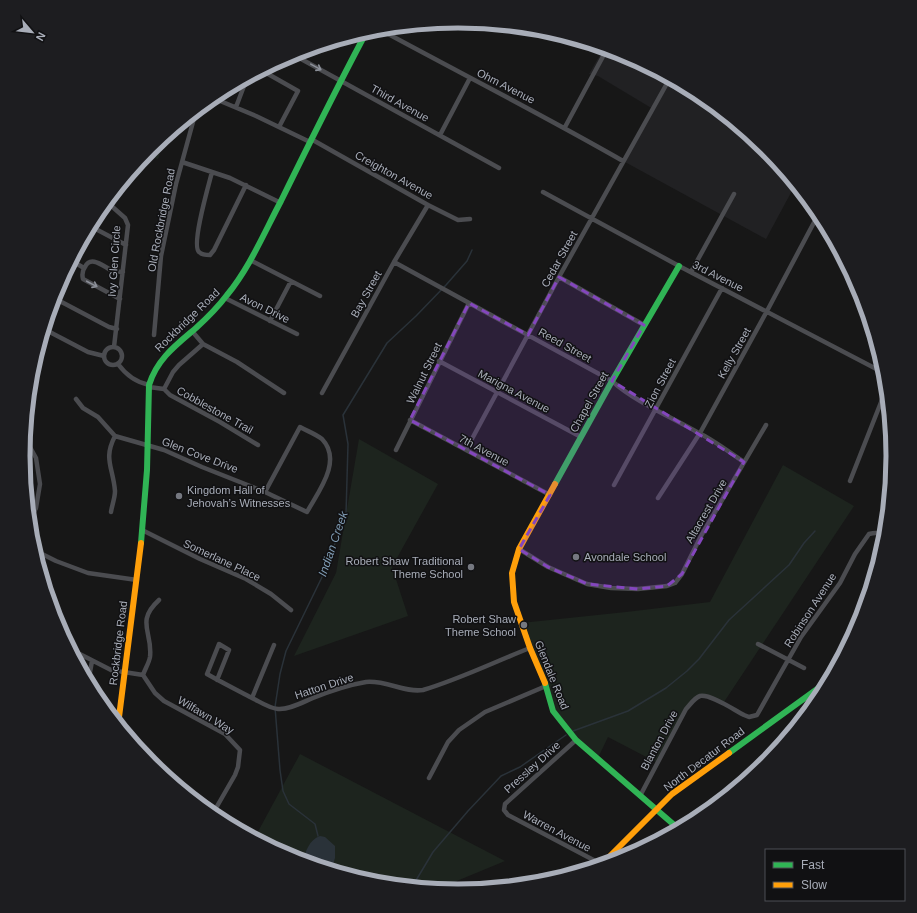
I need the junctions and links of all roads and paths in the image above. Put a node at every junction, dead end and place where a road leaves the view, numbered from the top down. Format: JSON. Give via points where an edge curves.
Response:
{"nodes":[{"id":1,"x":388,"y":34,"type":"edge"},
{"id":2,"x":364,"y":39,"type":"edge"},
{"id":3,"x":604,"y":54,"type":"edge"},
{"id":4,"x":301,"y":59,"type":"edge"},
{"id":5,"x":267,"y":73,"type":"edge"},
{"id":6,"x":470,"y":78,"type":"junction"},
{"id":7,"x":341,"y":81,"type":"junction"},
{"id":8,"x":668,"y":82,"type":"edge"},
{"id":9,"x":244,"y":85,"type":"edge"},
{"id":10,"x":219,"y":100,"type":"edge"},
{"id":11,"x":236,"y":107,"type":"junction"},
{"id":12,"x":193,"y":121,"type":"edge"},
{"id":13,"x":279,"y":127,"type":"junction"},
{"id":14,"x":565,"y":127,"type":"junction"},
{"id":15,"x":440,"y":135,"type":"junction"},
{"id":16,"x":310,"y":141,"type":"junction"},
{"id":17,"x":624,"y":161,"type":"junction"},
{"id":18,"x":182,"y":162,"type":"junction"},
{"id":19,"x":499,"y":168,"type":"dead end"},
{"id":20,"x":212,"y":172,"type":"junction"},
{"id":21,"x":246,"y":185,"type":"junction"},
{"id":22,"x":543,"y":192,"type":"dead end"},
{"id":23,"x":734,"y":194,"type":"dead end"},
{"id":24,"x":280,"y":202,"type":"junction"},
{"id":25,"x":428,"y":205,"type":"junction"},
{"id":26,"x":111,"y":206,"type":"edge"},
{"id":27,"x":470,"y":219,"type":"dead end"},
{"id":28,"x":592,"y":219,"type":"junction"},
{"id":29,"x":816,"y":219,"type":"edge"},
{"id":30,"x":95,"y":229,"type":"edge"},
{"id":31,"x":126,"y":244,"type":"junction"},
{"id":32,"x":250,"y":260,"type":"junction"},
{"id":33,"x":394,"y":262,"type":"junction"},
{"id":34,"x":76,"y":263,"type":"edge"},
{"id":35,"x":679,"y":266,"type":"junction"},
{"id":36,"x":84,"y":268,"type":"junction"},
{"id":37,"x":123,"y":272,"type":"junction"},
{"id":38,"x":691,"y":272,"type":"junction"},
{"id":39,"x":559,"y":277,"type":"junction"},
{"id":40,"x":291,"y":282,"type":"junction"},
{"id":41,"x":722,"y":288,"type":"junction"},
{"id":42,"x":320,"y":296,"type":"dead end"},
{"id":43,"x":225,"y":298,"type":"junction"},
{"id":44,"x":120,"y":299,"type":"junction"},
{"id":45,"x":60,"y":301,"type":"edge"},
{"id":46,"x":469,"y":303,"type":"junction"},
{"id":47,"x":767,"y":311,"type":"junction"},
{"id":48,"x":270,"y":320,"type":"junction"},
{"id":49,"x":644,"y":325,"type":"junction"},
{"id":50,"x":117,"y":329,"type":"junction"},
{"id":51,"x":49,"y":331,"type":"edge"},
{"id":52,"x":192,"y":331,"type":"junction"},
{"id":53,"x":297,"y":334,"type":"dead end"},
{"id":54,"x":154,"y":335,"type":"dead end"},
{"id":55,"x":528,"y":335,"type":"junction"},
{"id":56,"x":203,"y":344,"type":"junction"},
{"id":57,"x":114,"y":347,"type":"junction"},
{"id":58,"x":104,"y":356,"type":"junction"},
{"id":59,"x":439,"y":361,"type":"junction"},
{"id":60,"x":118,"y":364,"type":"junction"},
{"id":61,"x":878,"y":370,"type":"edge"},
{"id":62,"x":612,"y":382,"type":"junction"},
{"id":63,"x":149,"y":386,"type":"junction"},
{"id":64,"x":164,"y":389,"type":"junction"},
{"id":65,"x":496,"y":392,"type":"junction"},
{"id":66,"x":284,"y":393,"type":"dead end"},
{"id":67,"x":322,"y":393,"type":"dead end"},
{"id":68,"x":883,"y":398,"type":"edge"},
{"id":69,"x":76,"y":399,"type":"dead end"},
{"id":70,"x":656,"y":410,"type":"junction"},
{"id":71,"x":410,"y":420,"type":"junction"},
{"id":72,"x":766,"y":425,"type":"dead end"},
{"id":73,"x":700,"y":433,"type":"junction"},
{"id":74,"x":115,"y":436,"type":"junction"},
{"id":75,"x":581,"y":438,"type":"junction"},
{"id":76,"x":258,"y":445,"type":"dead end"},
{"id":77,"x":149,"y":446,"type":"junction"},
{"id":78,"x":30,"y":448,"type":"edge"},
{"id":79,"x":396,"y":450,"type":"dead end"},
{"id":80,"x":466,"y":450,"type":"junction"},
{"id":81,"x":744,"y":462,"type":"junction"},
{"id":82,"x":850,"y":481,"type":"dead end"},
{"id":83,"x":614,"y":485,"type":"dead end"},
{"id":84,"x":265,"y":492,"type":"junction"},
{"id":85,"x":550,"y":495,"type":"junction"},
{"id":86,"x":658,"y":498,"type":"dead end"},
{"id":87,"x":34,"y":512,"type":"edge"},
{"id":88,"x":111,"y":512,"type":"dead end"},
{"id":89,"x":142,"y":530,"type":"junction"},
{"id":90,"x":880,"y":533,"type":"edge"},
{"id":91,"x":519,"y":549,"type":"junction"},
{"id":92,"x":42,"y":554,"type":"edge"},
{"id":93,"x":137,"y":580,"type":"junction"},
{"id":94,"x":159,"y":600,"type":"dead end"},
{"id":95,"x":291,"y":610,"type":"dead end"},
{"id":96,"x":758,"y":644,"type":"dead end"},
{"id":97,"x":274,"y":645,"type":"dead end"},
{"id":98,"x":530,"y":648,"type":"junction"},
{"id":99,"x":78,"y":653,"type":"edge"},
{"id":100,"x":788,"y":660,"type":"junction"},
{"id":101,"x":92,"y":661,"type":"junction"},
{"id":102,"x":804,"y":668,"type":"dead end"},
{"id":103,"x":124,"y":672,"type":"junction"},
{"id":104,"x":89,"y":675,"type":"edge"},
{"id":105,"x":143,"y":675,"type":"junction"},
{"id":106,"x":217,"y":680,"type":"junction"},
{"id":107,"x":546,"y":686,"type":"junction"},
{"id":108,"x":820,"y":687,"type":"edge"},
{"id":109,"x":700,"y":696,"type":"joint"},
{"id":110,"x":252,"y":698,"type":"junction"},
{"id":111,"x":119,"y":717,"type":"edge"},
{"id":112,"x":576,"y":740,"type":"junction"},
{"id":113,"x":429,"y":778,"type":"dead end"},
{"id":114,"x":640,"y":796,"type":"junction"},
{"id":115,"x":215,"y":809,"type":"edge"},
{"id":116,"x":504,"y":810,"type":"joint"},
{"id":117,"x":656,"y":810,"type":"junction"},
{"id":118,"x":676,"y":826,"type":"edge"},
{"id":119,"x":610,"y":856,"type":"edge"},
{"id":120,"x":595,"y":862,"type":"edge"},
{"id":121,"x":547,"y":876,"type":"edge"},
{"id":122,"x":535,"y":878,"type":"edge"}],
"edges":[{"from":1,"to":6,"type":"street","name":"Ohm Avenue"},
{"from":2,"to":7,"type":"street","name":"Rockbridge Road"},
{"from":3,"to":14,"type":"street"},
{"from":4,"to":7,"type":"street","name":"Third Avenue","one_way":true},
{"from":5,"to":13,"type":"street","via":[[298,91]]},
{"from":6,"to":14,"type":"street","name":"Ohm Avenue"},
{"from":6,"to":15,"type":"street"},
{"from":7,"to":15,"type":"street","name":"Third Avenue"},
{"from":7,"to":16,"type":"street","name":"Rockbridge Road"},
{"from":8,"to":17,"type":"street","name":"Cedar Street"},
{"from":9,"to":11,"type":"street"},
{"from":10,"to":11,"type":"street","name":"Creighton Avenue"},
{"from":11,"to":13,"type":"street","name":"Creighton Avenue"},
{"from":12,"to":18,"type":"street","name":"Old Rockbridge Road"},
{"from":13,"to":16,"type":"street","name":"Creighton Avenue"},
{"from":14,"to":17,"type":"street","name":"Ohm Avenue"},
{"from":15,"to":19,"type":"street","name":"Third Avenue"},
{"from":16,"to":24,"type":"street","name":"Rockbridge Road"},
{"from":16,"to":25,"type":"street","name":"Creighton Avenue"},
{"from":17,"to":28,"type":"street","name":"Cedar Street"},
{"from":18,"to":20,"type":"street"},
{"from":18,"to":54,"type":"street","name":"Old Rockbridge Road","via":[[161,256]]},
{"from":20,"to":21,"type":"street"},
{"from":20,"to":21,"type":"street","via":[[197,236],[196,248],[205,255],[210,255],[214,250]]},
{"from":21,"to":24,"type":"street"},
{"from":22,"to":28,"type":"street","name":"3rd Avenue"},
{"from":23,"to":38,"type":"street"},
{"from":24,"to":32,"type":"street","name":"Rockbridge Road"},
{"from":25,"to":27,"type":"street","name":"Creighton Avenue","via":[[458,220]]},
{"from":25,"to":33,"type":"street","name":"Bay Street"},
{"from":26,"to":31,"type":"street","name":"Ivy Glen Circle","via":[[125,218],[128,225]]},
{"from":28,"to":35,"type":"street","name":"3rd Avenue"},
{"from":28,"to":39,"type":"street","name":"Cedar Street"},
{"from":29,"to":47,"type":"street","name":"Kelly Street"},
{"from":30,"to":31,"type":"street"},
{"from":31,"to":37,"type":"street","name":"Ivy Glen Circle"},
{"from":32,"to":40,"type":"street"},
{"from":32,"to":43,"type":"street","name":"Rockbridge Road"},
{"from":33,"to":46,"type":"street","name":"Reed Street"},
{"from":33,"to":67,"type":"street","name":"Bay Street"},
{"from":34,"to":36,"type":"street"},
{"from":35,"to":38,"type":"street","name":"3rd Avenue"},
{"from":35,"to":49,"type":"street","name":"Chapel Street"},
{"from":36,"to":37,"type":"street","via":[[89,262],[95,261],[113,271]]},
{"from":36,"to":44,"type":"street","one_way":true,"via":[[83,279]]},
{"from":37,"to":44,"type":"street","name":"Ivy Glen Circle"},
{"from":38,"to":41,"type":"street","name":"3rd Avenue"},
{"from":39,"to":49,"type":"street"},
{"from":39,"to":55,"type":"street","name":"Cedar Street"},
{"from":40,"to":42,"type":"street"},
{"from":40,"to":48,"type":"street"},
{"from":41,"to":47,"type":"street","name":"3rd Avenue"},
{"from":41,"to":70,"type":"street","name":"Zion Street"},
{"from":43,"to":48,"type":"street","name":"Avon Drive"},
{"from":43,"to":52,"type":"street","name":"Rockbridge Road"},
{"from":44,"to":50,"type":"street","name":"Ivy Glen Circle"},
{"from":45,"to":50,"type":"street"},
{"from":46,"to":55,"type":"street","name":"Reed Street"},
{"from":46,"to":59,"type":"street","name":"Walnut Street"},
{"from":47,"to":61,"type":"street","name":"3rd Avenue"},
{"from":47,"to":73,"type":"street","name":"Kelly Street"},
{"from":48,"to":53,"type":"street","name":"Avon Drive"},
{"from":49,"to":62,"type":"street","name":"Chapel Street"},
{"from":50,"to":57,"type":"street","name":"Ivy Glen Circle"},
{"from":51,"to":58,"type":"street","via":[[88,352]]},
{"from":52,"to":56,"type":"street"},
{"from":52,"to":63,"type":"street","name":"Rockbridge Road","via":[[154,368]]},
{"from":55,"to":62,"type":"street","name":"Reed Street"},
{"from":55,"to":65,"type":"street","name":"Cedar Street"},
{"from":56,"to":64,"type":"street","name":"Cobblestone Trail","via":[[172,372]]},
{"from":56,"to":66,"type":"street","via":[[237,362]]},
{"from":57,"to":58,"type":"street","via":[[106,350]]},
{"from":57,"to":60,"type":"street","name":"Ivy Glen Circle","via":[[120,350],[122,356]]},
{"from":58,"to":60,"type":"street","via":[[107,363]]},
{"from":59,"to":65,"type":"street","name":"Marigna Avenue"},
{"from":59,"to":71,"type":"street","name":"Walnut Street"},
{"from":60,"to":63,"type":"street","via":[[133,380]]},
{"from":62,"to":70,"type":"street","name":"Reed Street"},
{"from":62,"to":75,"type":"street","name":"Chapel Street"},
{"from":63,"to":64,"type":"street","name":"Cobblestone Trail"},
{"from":63,"to":77,"type":"street","name":"Rockbridge Road"},
{"from":64,"to":76,"type":"street","name":"Cobblestone Trail","via":[[170,395]]},
{"from":65,"to":75,"type":"street","name":"Marigna Avenue"},
{"from":65,"to":80,"type":"street","name":"Cedar Street"},
{"from":68,"to":82,"type":"street"},
{"from":69,"to":74,"type":"street","via":[[83,408],[98,417]]},
{"from":70,"to":73,"type":"street","name":"Reed Street"},
{"from":70,"to":83,"type":"street","name":"Zion Street"},
{"from":71,"to":79,"type":"street","name":"Walnut Street"},
{"from":71,"to":80,"type":"street","name":"7th Avenue"},
{"from":72,"to":81,"type":"street","name":"Altacrest Drive"},
{"from":73,"to":81,"type":"street","name":"Reed Street"},
{"from":73,"to":86,"type":"street","name":"Kelly Street"},
{"from":74,"to":77,"type":"street","name":"Glen Cove Drive"},
{"from":74,"to":88,"type":"street","via":[[108,455],[115,490]]},
{"from":75,"to":85,"type":"street","name":"Chapel Street"},
{"from":77,"to":84,"type":"street","name":"Glen Cove Drive"},
{"from":77,"to":89,"type":"street","name":"Rockbridge Road"},
{"from":78,"to":87,"type":"street","via":[[36,458],[40,484]]},
{"from":80,"to":85,"type":"street","name":"7th Avenue"},
{"from":81,"to":91,"type":"street","name":"Altacrest Drive","via":[[675,583],[638,589],[587,584],[548,567]]},
{"from":84,"to":84,"type":"street","name":"Glen Cove Drive","via":[[307,512],[330,467],[330,455],[322,439],[300,427]]},
{"from":85,"to":91,"type":"street","name":"Chapel Street"},
{"from":89,"to":93,"type":"street","name":"Rockbridge Road"},
{"from":89,"to":95,"type":"street","name":"Somerlane Place","via":[[200,560],[246,579]]},
{"from":90,"to":100,"type":"street","name":"Robinson Avenue","via":[[869,534],[840,583],[801,637]]},
{"from":91,"to":98,"type":"street","name":"Glendale Road","via":[[512,573],[512,588],[514,602]]},
{"from":92,"to":93,"type":"street","via":[[88,573]]},
{"from":93,"to":103,"type":"street","name":"Rockbridge Road"},
{"from":94,"to":105,"type":"street","via":[[150,609],[147,618],[150,655]]},
{"from":96,"to":100,"type":"street"},
{"from":97,"to":110,"type":"street"},
{"from":98,"to":107,"type":"street","name":"Glendale Road"},
{"from":98,"to":110,"type":"street","name":"Hatton Drive","via":[[423,690],[367,682],[330,691],[278,709]]},
{"from":99,"to":101,"type":"street"},
{"from":100,"to":102,"type":"street"},
{"from":100,"to":109,"type":"street","name":"Robinson Avenue","via":[[757,715],[744,715],[708,696]]},
{"from":101,"to":103,"type":"street","via":[[112,670]]},
{"from":101,"to":104,"type":"street"},
{"from":103,"to":105,"type":"street"},
{"from":103,"to":111,"type":"street","name":"Rockbridge Road"},
{"from":105,"to":115,"type":"street","name":"Wilfawn Way","via":[[164,701],[225,734],[240,750],[235,775]]},
{"from":106,"to":106,"type":"street","via":[[206,674],[218,644],[229,650]]},
{"from":106,"to":110,"type":"street","name":"Hatton Drive"},
{"from":107,"to":112,"type":"street","name":"Glendale Road","via":[[554,710]]},
{"from":107,"to":113,"type":"street","via":[[485,712],[459,730],[448,742]]},
{"from":108,"to":117,"type":"street","name":"North Decatur Road","via":[[672,794]]},
{"from":109,"to":114,"type":"street","name":"Blanton Drive","via":[[686,709]]},
{"from":112,"to":114,"type":"street","name":"Glendale Road"},
{"from":112,"to":116,"type":"street","name":"Pressley Drive","via":[[505,804]]},
{"from":114,"to":117,"type":"street","name":"Glendale Road"},
{"from":116,"to":120,"type":"street","name":"Warren Avenue","via":[[508,815]]},
{"from":117,"to":118,"type":"street","name":"Glendale Road"},
{"from":117,"to":119,"type":"street","name":"North Decatur Road"},
{"from":121,"to":122,"type":"street","via":[[540,875]]}]}
